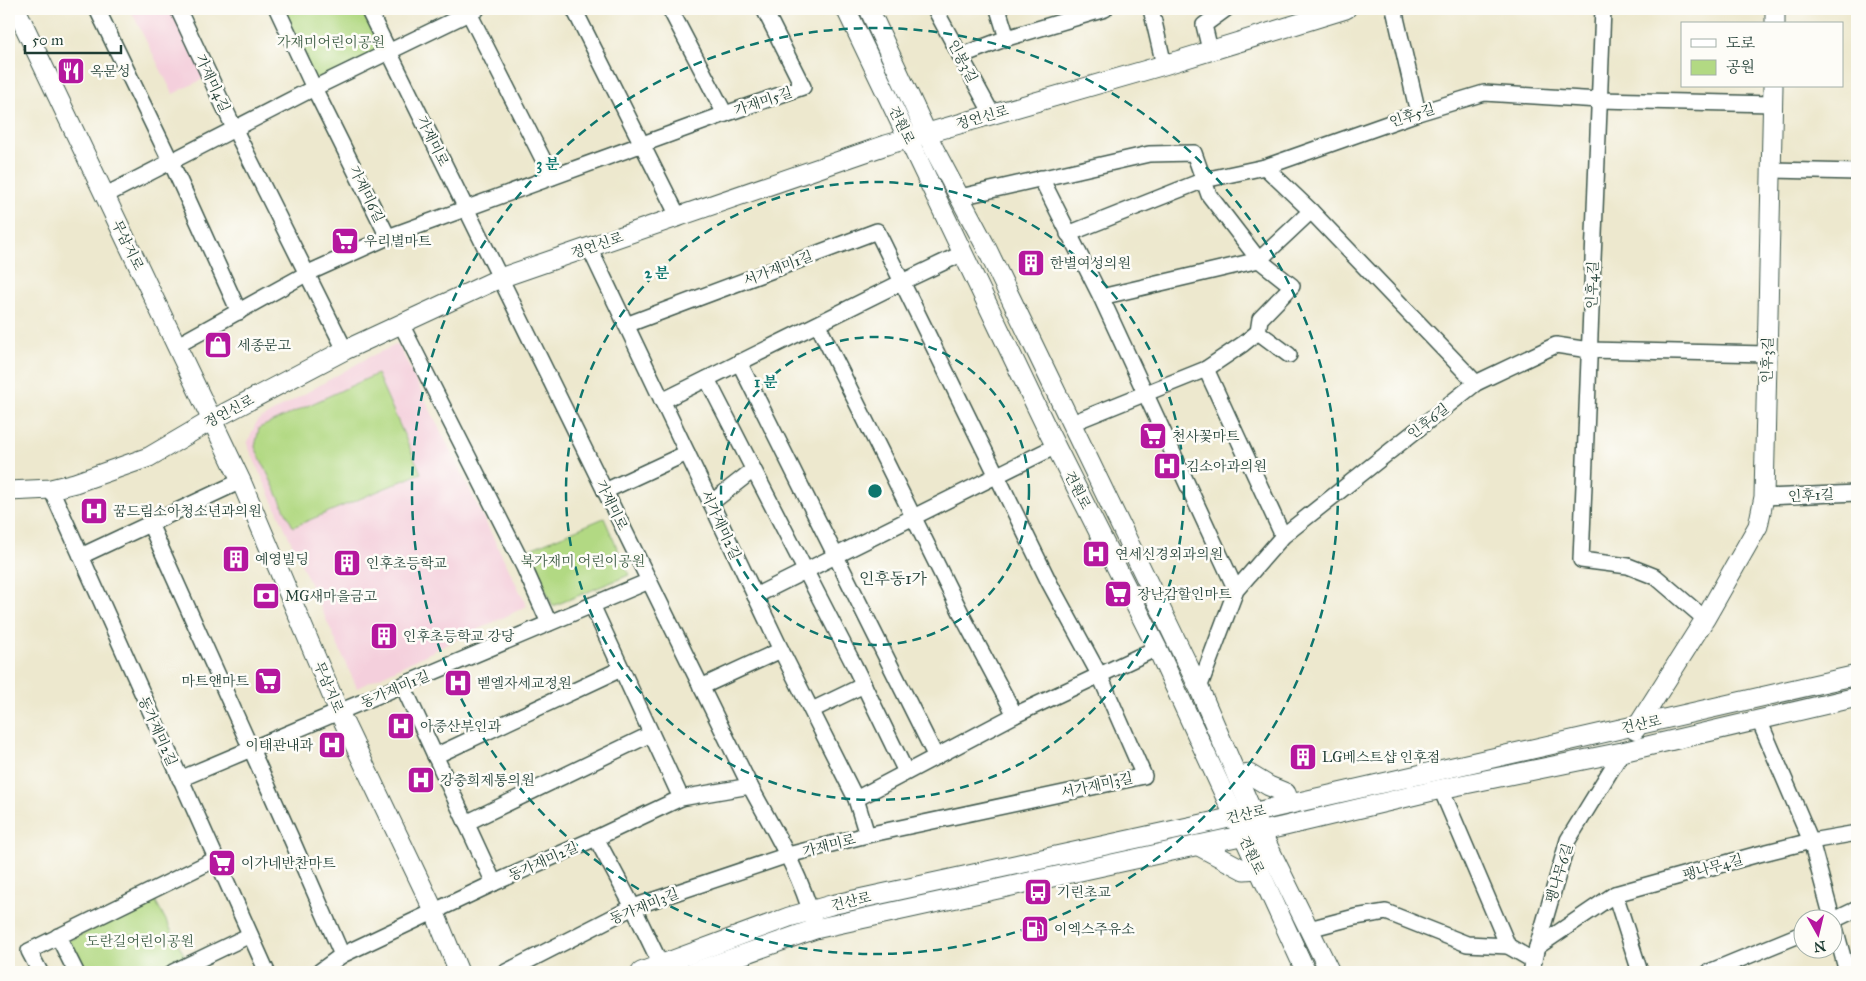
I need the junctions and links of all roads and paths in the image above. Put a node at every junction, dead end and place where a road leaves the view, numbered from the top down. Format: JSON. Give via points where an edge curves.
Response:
{"nodes":[{"id":1,"x":97,"y":9,"type":"edge"},
{"id":2,"x":178,"y":9,"type":"edge"},
{"id":3,"x":277,"y":9,"type":"edge"},
{"id":4,"x":368,"y":9,"type":"edge"},
{"id":5,"x":574,"y":9,"type":"edge"},
{"id":6,"x":764,"y":9,"type":"edge"},
{"id":7,"x":846,"y":9,"type":"edge"},
{"id":8,"x":869,"y":9,"type":"edge"},
{"id":9,"x":935,"y":9,"type":"edge"},
{"id":10,"x":998,"y":9,"type":"edge"},
{"id":11,"x":1105,"y":9,"type":"edge"},
{"id":12,"x":1150,"y":9,"type":"edge"},
{"id":13,"x":1226,"y":9,"type":"edge"},
{"id":14,"x":1346,"y":9,"type":"edge"},
{"id":15,"x":1394,"y":9,"type":"edge"},
{"id":16,"x":1603,"y":9,"type":"edge"},
{"id":17,"x":1775,"y":9,"type":"edge"},
{"id":18,"x":19,"y":10,"type":"edge"},
{"id":19,"x":471,"y":10,"type":"edge"},
{"id":20,"x":671,"y":11,"type":"edge"},
{"id":21,"x":1068,"y":14,"type":"edge"},
{"id":22,"x":1775,"y":22,"type":"edge"},
{"id":23,"x":1007,"y":38,"type":"junction"},
{"id":24,"x":1210,"y":50,"type":"junction"},
{"id":25,"x":389,"y":52,"type":"junction"},
{"id":26,"x":960,"y":56,"type":"junction"},
{"id":27,"x":1164,"y":65,"type":"junction"},
{"id":28,"x":314,"y":88,"type":"junction"},
{"id":29,"x":1773,"y":95,"type":"edge"},
{"id":30,"x":1599,"y":100,"type":"junction"},
{"id":31,"x":1418,"y":113,"type":"junction"},
{"id":32,"x":724,"y":114,"type":"junction"},
{"id":33,"x":992,"y":114,"type":"junction"},
{"id":34,"x":235,"y":130,"type":"junction"},
{"id":35,"x":926,"y":133,"type":"junction"},
{"id":36,"x":908,"y":138,"type":"junction"},
{"id":37,"x":642,"y":144,"type":"junction"},
{"id":38,"x":171,"y":162,"type":"junction"},
{"id":39,"x":1265,"y":167,"type":"junction"},
{"id":40,"x":1772,"y":170,"type":"junction"},
{"id":41,"x":1857,"y":172,"type":"edge"},
{"id":42,"x":552,"y":177,"type":"junction"},
{"id":43,"x":1041,"y":178,"type":"junction"},
{"id":44,"x":1204,"y":180,"type":"junction"},
{"id":45,"x":104,"y":196,"type":"junction"},
{"id":46,"x":960,"y":197,"type":"junction"},
{"id":47,"x":466,"y":208,"type":"junction"},
{"id":48,"x":1311,"y":212,"type":"junction"},
{"id":49,"x":678,"y":218,"type":"junction"},
{"id":50,"x":1068,"y":234,"type":"junction"},
{"id":51,"x":388,"y":237,"type":"junction"},
{"id":52,"x":589,"y":247,"type":"junction"},
{"id":53,"x":964,"y":253,"type":"junction"},
{"id":54,"x":1259,"y":260,"type":"junction"},
{"id":55,"x":306,"y":274,"type":"junction"},
{"id":56,"x":500,"y":278,"type":"junction"},
{"id":57,"x":902,"y":282,"type":"junction"},
{"id":58,"x":1101,"y":297,"type":"junction"},
{"id":59,"x":238,"y":312,"type":"junction"},
{"id":60,"x":400,"y":324,"type":"junction"},
{"id":61,"x":626,"y":325,"type":"junction"},
{"id":62,"x":818,"y":325,"type":"junction"},
{"id":63,"x":1258,"y":332,"type":"junction"},
{"id":64,"x":176,"y":346,"type":"junction"},
{"id":65,"x":345,"y":350,"type":"junction"},
{"id":66,"x":1589,"y":350,"type":"junction"},
{"id":67,"x":1767,"y":354,"type":"junction"},
{"id":68,"x":1289,"y":355,"type":"dead end"},
{"id":69,"x":739,"y":362,"type":"junction"},
{"id":70,"x":1206,"y":369,"type":"junction"},
{"id":71,"x":707,"y":379,"type":"junction"},
{"id":72,"x":1476,"y":383,"type":"junction"},
{"id":73,"x":1145,"y":393,"type":"junction"},
{"id":74,"x":662,"y":401,"type":"junction"},
{"id":75,"x":212,"y":420,"type":"junction"},
{"id":76,"x":1072,"y":423,"type":"junction"},
{"id":77,"x":1056,"y":446,"type":"junction"},
{"id":78,"x":687,"y":453,"type":"junction"},
{"id":79,"x":753,"y":470,"type":"junction"},
{"id":80,"x":996,"y":475,"type":"junction"},
{"id":81,"x":241,"y":481,"type":"junction"},
{"id":82,"x":50,"y":489,"type":"junction"},
{"id":83,"x":9,"y":491,"type":"edge"},
{"id":84,"x":605,"y":491,"type":"junction"},
{"id":85,"x":1857,"y":493,"type":"edge"},
{"id":86,"x":1764,"y":497,"type":"junction"},
{"id":87,"x":711,"y":503,"type":"junction"},
{"id":88,"x":913,"y":517,"type":"junction"},
{"id":89,"x":150,"y":524,"type":"junction"},
{"id":90,"x":1283,"y":536,"type":"junction"},
{"id":91,"x":836,"y":555,"type":"junction"},
{"id":92,"x":81,"y":556,"type":"junction"},
{"id":93,"x":806,"y":571,"type":"junction"},
{"id":94,"x":649,"y":581,"type":"junction"},
{"id":95,"x":1236,"y":590,"type":"junction"},
{"id":96,"x":755,"y":596,"type":"junction"},
{"id":97,"x":592,"y":605,"type":"junction"},
{"id":98,"x":1705,"y":619,"type":"junction"},
{"id":99,"x":548,"y":623,"type":"junction"},
{"id":100,"x":1157,"y":648,"type":"junction"},
{"id":101,"x":781,"y":650,"type":"junction"},
{"id":102,"x":621,"y":669,"type":"junction"},
{"id":103,"x":1857,"y":675,"type":"edge"},
{"id":104,"x":1100,"y":676,"type":"junction"},
{"id":105,"x":864,"y":685,"type":"junction"},
{"id":106,"x":402,"y":686,"type":"junction"},
{"id":107,"x":701,"y":687,"type":"junction"},
{"id":108,"x":1199,"y":688,"type":"junction"},
{"id":109,"x":1857,"y":697,"type":"edge"},
{"id":110,"x":809,"y":703,"type":"junction"},
{"id":111,"x":339,"y":712,"type":"junction"},
{"id":112,"x":1015,"y":715,"type":"junction"},
{"id":113,"x":1759,"y":720,"type":"junction"},
{"id":114,"x":1639,"y":724,"type":"junction"},
{"id":115,"x":652,"y":734,"type":"junction"},
{"id":116,"x":251,"y":749,"type":"junction"},
{"id":117,"x":1622,"y":752,"type":"junction"},
{"id":118,"x":435,"y":756,"type":"junction"},
{"id":119,"x":936,"y":756,"type":"junction"},
{"id":120,"x":906,"y":772,"type":"junction"},
{"id":121,"x":1237,"y":776,"type":"junction"},
{"id":122,"x":180,"y":779,"type":"junction"},
{"id":123,"x":750,"y":786,"type":"junction"},
{"id":124,"x":1441,"y":789,"type":"junction"},
{"id":125,"x":681,"y":798,"type":"junction"},
{"id":126,"x":856,"y":799,"type":"junction"},
{"id":127,"x":1032,"y":799,"type":"joint"},
{"id":128,"x":1290,"y":804,"type":"junction"},
{"id":129,"x":1253,"y":812,"type":"junction"},
{"id":130,"x":1234,"y":816,"type":"junction"},
{"id":131,"x":466,"y":823,"type":"junction"},
{"id":132,"x":1262,"y":832,"type":"junction"},
{"id":133,"x":1857,"y":833,"type":"edge"},
{"id":134,"x":867,"y":835,"type":"junction"},
{"id":135,"x":1243,"y":835,"type":"junction"},
{"id":136,"x":596,"y":838,"type":"junction"},
{"id":137,"x":1811,"y":841,"type":"junction"},
{"id":138,"x":1196,"y":846,"type":"junction"},
{"id":139,"x":788,"y":855,"type":"junction"},
{"id":140,"x":216,"y":859,"type":"junction"},
{"id":141,"x":1259,"y":869,"type":"junction"},
{"id":142,"x":494,"y":883,"type":"junction"},
{"id":143,"x":1615,"y":894,"type":"junction"},
{"id":144,"x":633,"y":907,"type":"junction"},
{"id":145,"x":1830,"y":908,"type":"edge"},
{"id":146,"x":1857,"y":909,"type":"edge"},
{"id":147,"x":434,"y":911,"type":"junction"},
{"id":148,"x":1844,"y":914,"type":"edge"},
{"id":149,"x":813,"y":920,"type":"junction"},
{"id":150,"x":1309,"y":930,"type":"junction"},
{"id":151,"x":250,"y":935,"type":"junction"},
{"id":152,"x":58,"y":936,"type":"junction"},
{"id":153,"x":1794,"y":937,"type":"edge"},
{"id":154,"x":1508,"y":946,"type":"junction"},
{"id":155,"x":342,"y":955,"type":"junction"},
{"id":156,"x":1843,"y":958,"type":"edge"},
{"id":157,"x":1534,"y":960,"type":"edge"},
{"id":158,"x":661,"y":965,"type":"junction"},
{"id":159,"x":40,"y":972,"type":"edge"},
{"id":160,"x":76,"y":972,"type":"edge"},
{"id":161,"x":174,"y":972,"type":"edge"},
{"id":162,"x":266,"y":972,"type":"edge"},
{"id":163,"x":318,"y":972,"type":"edge"},
{"id":164,"x":459,"y":972,"type":"edge"},
{"id":165,"x":506,"y":972,"type":"edge"},
{"id":166,"x":642,"y":972,"type":"edge"},
{"id":167,"x":694,"y":972,"type":"edge"},
{"id":168,"x":1306,"y":972,"type":"edge"},
{"id":169,"x":1330,"y":972,"type":"edge"},
{"id":170,"x":1640,"y":972,"type":"edge"},
{"id":171,"x":1709,"y":972,"type":"edge"},
{"id":172,"x":1847,"y":972,"type":"edge"}],
"edges":[{"from":1,"to":38,"type":"street"},
{"from":2,"to":34,"type":"street","name":"가재미4길"},
{"from":3,"to":28,"type":"street"},
{"from":4,"to":25,"type":"street","name":"가재미로"},
{"from":5,"to":37,"type":"street"},
{"from":6,"to":32,"type":"street","name":"가재미5길","via":[[803,87]]},
{"from":7,"to":36,"type":"street","name":"견훤로"},
{"from":8,"to":35,"type":"street","name":"견훤로"},
{"from":9,"to":26,"type":"street","name":"인봉3길"},
{"from":10,"to":23,"type":"street"},
{"from":11,"to":21,"type":"street"},
{"from":12,"to":27,"type":"street"},
{"from":13,"to":24,"type":"street","via":[[1204,25]]},
{"from":14,"to":24,"type":"street","name":"정언신로"},
{"from":15,"to":31,"type":"street"},
{"from":16,"to":30,"type":"street","name":"인후4길"},
{"from":17,"to":22,"type":"street"},
{"from":18,"to":45,"type":"street","name":"무삼지로"},
{"from":19,"to":25,"type":"street","name":"가재미4길"},
{"from":19,"to":42,"type":"street"},
{"from":20,"to":32,"type":"street","name":"가재미5길"},
{"from":21,"to":23,"type":"street"},
{"from":23,"to":26,"type":"street"},
{"from":24,"to":27,"type":"street","name":"정언신로"},
{"from":25,"to":28,"type":"street","name":"가재미4길"},
{"from":25,"to":47,"type":"street","name":"가재미로"},
{"from":26,"to":33,"type":"street","name":"인봉3길"},
{"from":27,"to":33,"type":"street","name":"정언신로"},
{"from":28,"to":34,"type":"street","name":"가재미4길"},
{"from":28,"to":51,"type":"street","name":"가재미6길"},
{"from":29,"to":30,"type":"street","name":"인후5길"},
{"from":29,"to":40,"type":"street","name":"인후3길"},
{"from":30,"to":31,"type":"street","name":"인후5길","via":[[1484,93]]},
{"from":30,"to":66,"type":"street","name":"인후4길"},
{"from":31,"to":39,"type":"street","name":"인후5길"},
{"from":32,"to":37,"type":"street","name":"가재미5길"},
{"from":33,"to":35,"type":"street","name":"정언신로"},
{"from":34,"to":38,"type":"street","name":"가재미4길"},
{"from":34,"to":55,"type":"street","name":"가재미4길"},
{"from":35,"to":36,"type":"street","name":"정언신로"},
{"from":35,"to":46,"type":"street","name":"견훤로"},
{"from":36,"to":49,"type":"street","name":"정언신로"},
{"from":36,"to":53,"type":"street","name":"견훤로"},
{"from":37,"to":42,"type":"street","name":"가재미5길"},
{"from":37,"to":49,"type":"street"},
{"from":38,"to":45,"type":"street","name":"가재미4길"},
{"from":38,"to":59,"type":"street"},
{"from":39,"to":44,"type":"street","name":"인후5길"},
{"from":39,"to":48,"type":"street"},
{"from":40,"to":41,"type":"street"},
{"from":40,"to":67,"type":"street","name":"인후3길"},
{"from":42,"to":47,"type":"street","name":"가재미5길"},
{"from":43,"to":44,"type":"street","via":[[1150,154],[1194,153]]},
{"from":43,"to":46,"type":"street"},
{"from":43,"to":50,"type":"street"},
{"from":44,"to":50,"type":"street","name":"인후5길"},
{"from":44,"to":54,"type":"street","via":[[1209,195]]},
{"from":45,"to":64,"type":"street","name":"무삼지로"},
{"from":46,"to":76,"type":"street","name":"견훤로"},
{"from":47,"to":51,"type":"street","name":"가재미6길"},
{"from":47,"to":56,"type":"street","name":"가재미로"},
{"from":48,"to":54,"type":"street"},
{"from":48,"to":72,"type":"street"},
{"from":49,"to":52,"type":"street","name":"정언신로"},
{"from":50,"to":58,"type":"street"},
{"from":51,"to":55,"type":"street","name":"가재미6길"},
{"from":52,"to":56,"type":"street","name":"정언신로"},
{"from":52,"to":61,"type":"street"},
{"from":53,"to":57,"type":"street"},
{"from":53,"to":77,"type":"street","name":"견훤로"},
{"from":54,"to":58,"type":"street"},
{"from":54,"to":63,"type":"street","via":[[1292,286],[1260,319]]},
{"from":55,"to":59,"type":"street","name":"가재미6길"},
{"from":55,"to":65,"type":"street"},
{"from":56,"to":60,"type":"street","name":"정언신로"},
{"from":56,"to":84,"type":"street","name":"가재미로"},
{"from":57,"to":61,"type":"street","name":"서가재미1길","via":[[877,231]]},
{"from":57,"to":62,"type":"street"},
{"from":57,"to":80,"type":"street","name":"서가재미1길"},
{"from":58,"to":73,"type":"street"},
{"from":59,"to":64,"type":"street","name":"가재미6길"},
{"from":60,"to":65,"type":"street","name":"정언신로"},
{"from":60,"to":99,"type":"street","via":[[524,567]]},
{"from":61,"to":74,"type":"street"},
{"from":62,"to":69,"type":"street"},
{"from":62,"to":88,"type":"street"},
{"from":63,"to":68,"type":"street"},
{"from":63,"to":70,"type":"street"},
{"from":64,"to":75,"type":"street","name":"무삼지로"},
{"from":65,"to":75,"type":"street","name":"정언신로"},
{"from":66,"to":67,"type":"street","name":"인후6길"},
{"from":66,"to":72,"type":"street","name":"인후6길","via":[[1556,345]]},
{"from":66,"to":98,"type":"street","name":"인후4길","via":[[1580,560],[1628,566],[1656,577]]},
{"from":67,"to":86,"type":"street","name":"인후3길"},
{"from":69,"to":71,"type":"street"},
{"from":69,"to":91,"type":"street"},
{"from":70,"to":73,"type":"street"},
{"from":70,"to":90,"type":"street"},
{"from":71,"to":74,"type":"street"},
{"from":71,"to":79,"type":"street"},
{"from":72,"to":90,"type":"street","name":"인후6길"},
{"from":73,"to":76,"type":"street"},
{"from":73,"to":95,"type":"street"},
{"from":74,"to":78,"type":"street"},
{"from":75,"to":81,"type":"street","name":"무삼지로"},
{"from":75,"to":82,"type":"street","name":"정언신로","via":[[149,457]]},
{"from":76,"to":108,"type":"street","name":"견훤로"},
{"from":77,"to":80,"type":"street"},
{"from":77,"to":100,"type":"street","name":"견훤로"},
{"from":78,"to":84,"type":"street"},
{"from":78,"to":87,"type":"street","name":"서가재미2길"},
{"from":79,"to":87,"type":"street"},
{"from":79,"to":93,"type":"street"},
{"from":80,"to":88,"type":"street"},
{"from":80,"to":104,"type":"street","name":"서가재미3길"},
{"from":81,"to":89,"type":"street"},
{"from":81,"to":111,"type":"street","name":"무삼지로"},
{"from":82,"to":83,"type":"street","name":"정언신로"},
{"from":82,"to":92,"type":"street","name":"동가재미2길"},
{"from":84,"to":94,"type":"street","name":"가재미로"},
{"from":85,"to":86,"type":"street","name":"인후1길"},
{"from":86,"to":98,"type":"street","name":"인후3길","via":[[1758,526]]},
{"from":87,"to":96,"type":"street","name":"서가재미2길"},
{"from":88,"to":91,"type":"street"},
{"from":88,"to":112,"type":"street"},
{"from":89,"to":92,"type":"street"},
{"from":89,"to":116,"type":"street"},
{"from":90,"to":95,"type":"street","name":"인후6길"},
{"from":91,"to":93,"type":"street"},
{"from":91,"to":119,"type":"street"},
{"from":92,"to":122,"type":"street","name":"동가재미2길"},
{"from":93,"to":96,"type":"street"},
{"from":93,"to":105,"type":"street"},
{"from":94,"to":97,"type":"street","name":"동가재미1길"},
{"from":94,"to":107,"type":"street","name":"가재미로"},
{"from":95,"to":108,"type":"street","name":"인후6길"},
{"from":96,"to":101,"type":"street","name":"서가재미2길"},
{"from":97,"to":99,"type":"street","name":"동가재미1길"},
{"from":97,"to":102,"type":"street"},
{"from":98,"to":114,"type":"street","name":"인후3길"},
{"from":99,"to":106,"type":"street","name":"동가재미1길"},
{"from":100,"to":104,"type":"street"},
{"from":100,"to":130,"type":"street","name":"견훤로"},
{"from":101,"to":107,"type":"street"},
{"from":101,"to":110,"type":"street","name":"서가재미2길"},
{"from":102,"to":115,"type":"street"},
{"from":102,"to":118,"type":"street"},
{"from":103,"to":114,"type":"street","name":"건산로"},
{"from":104,"to":112,"type":"street"},
{"from":104,"to":127,"type":"street","name":"서가재미3길","via":[[1144,776]]},
{"from":105,"to":110,"type":"street"},
{"from":105,"to":120,"type":"street"},
{"from":106,"to":111,"type":"street","name":"동가재미1길"},
{"from":106,"to":118,"type":"street"},
{"from":107,"to":123,"type":"street","name":"가재미로"},
{"from":108,"to":121,"type":"street","name":"견훤로"},
{"from":109,"to":113,"type":"street","name":"건산로"},
{"from":110,"to":126,"type":"street"},
{"from":111,"to":116,"type":"street","name":"동가재미1길"},
{"from":111,"to":147,"type":"street","name":"무삼지로"},
{"from":112,"to":119,"type":"street"},
{"from":113,"to":117,"type":"street","name":"건산로"},
{"from":113,"to":137,"type":"street"},
{"from":114,"to":117,"type":"street","name":"인후3길"},
{"from":114,"to":128,"type":"street","name":"건산로"},
{"from":115,"to":125,"type":"street"},
{"from":115,"to":131,"type":"street"},
{"from":116,"to":122,"type":"street","name":"동가재미1길"},
{"from":116,"to":155,"type":"street"},
{"from":117,"to":124,"type":"street","name":"건산로"},
{"from":117,"to":157,"type":"street","name":"팽나무6길","via":[[1568,840]]},
{"from":118,"to":131,"type":"street"},
{"from":119,"to":120,"type":"street"},
{"from":120,"to":126,"type":"street"},
{"from":121,"to":128,"type":"street","via":[[1249,774],[1286,793]]},
{"from":121,"to":129,"type":"street","name":"견훤로"},
{"from":122,"to":140,"type":"street","name":"동가재미2길"},
{"from":123,"to":125,"type":"street","name":"동가재미2길"},
{"from":123,"to":139,"type":"street","name":"가재미로"},
{"from":124,"to":132,"type":"street","name":"건산로"},
{"from":124,"to":154,"type":"street"},
{"from":125,"to":136,"type":"street","name":"동가재미2길"},
{"from":126,"to":134,"type":"street"},
{"from":127,"to":134,"type":"street","name":"가재미로"},
{"from":128,"to":129,"type":"street","name":"건산로"},
{"from":129,"to":130,"type":"street","name":"건산로"},
{"from":129,"to":132,"type":"street","name":"견훤로"},
{"from":130,"to":135,"type":"street","name":"견훤로"},
{"from":130,"to":149,"type":"street","name":"건산로"},
{"from":131,"to":142,"type":"street"},
{"from":132,"to":135,"type":"street","name":"건산로"},
{"from":132,"to":150,"type":"street","name":"견훤로"},
{"from":133,"to":137,"type":"street","name":"팽나무4길"},
{"from":134,"to":139,"type":"street","name":"가재미로"},
{"from":135,"to":138,"type":"street","name":"건산로"},
{"from":135,"to":141,"type":"street","name":"견훤로"},
{"from":136,"to":142,"type":"street","name":"동가재미2길"},
{"from":136,"to":144,"type":"street"},
{"from":137,"to":143,"type":"street","name":"팽나무4길"},
{"from":137,"to":145,"type":"street"},
{"from":138,"to":141,"type":"street","via":[[1244,870]]},
{"from":138,"to":149,"type":"street","name":"건산로"},
{"from":139,"to":144,"type":"street","name":"동가재미3길"},
{"from":139,"to":149,"type":"street","via":[[804,889]]},
{"from":140,"to":151,"type":"street","name":"동가재미2길"},
{"from":140,"to":152,"type":"street"},
{"from":141,"to":168,"type":"street","name":"견훤로"},
{"from":142,"to":147,"type":"street","name":"동가재미2길"},
{"from":143,"to":157,"type":"street"},
{"from":143,"to":170,"type":"street"},
{"from":144,"to":158,"type":"street"},
{"from":144,"to":165,"type":"street","name":"동가재미3길"},
{"from":146,"to":148,"type":"street"},
{"from":147,"to":155,"type":"street","name":"동가재미2길"},
{"from":147,"to":164,"type":"street","name":"무삼지로"},
{"from":149,"to":158,"type":"street","name":"건산로","via":[[789,917]]},
{"from":149,"to":167,"type":"street","name":"건산로"},
{"from":150,"to":154,"type":"street","via":[[1355,916],[1386,912],[1466,944]]},
{"from":150,"to":169,"type":"street","name":"견훤로"},
{"from":151,"to":161,"type":"street"},
{"from":151,"to":162,"type":"street","name":"동가재미2길"},
{"from":152,"to":159,"type":"street","via":[[29,951]]},
{"from":152,"to":160,"type":"street"},
{"from":153,"to":171,"type":"street"},
{"from":154,"to":157,"type":"street"},
{"from":155,"to":163,"type":"street","name":"동가재미2길"},
{"from":156,"to":172,"type":"street"},
{"from":158,"to":166,"type":"street","name":"건산로"}]}
